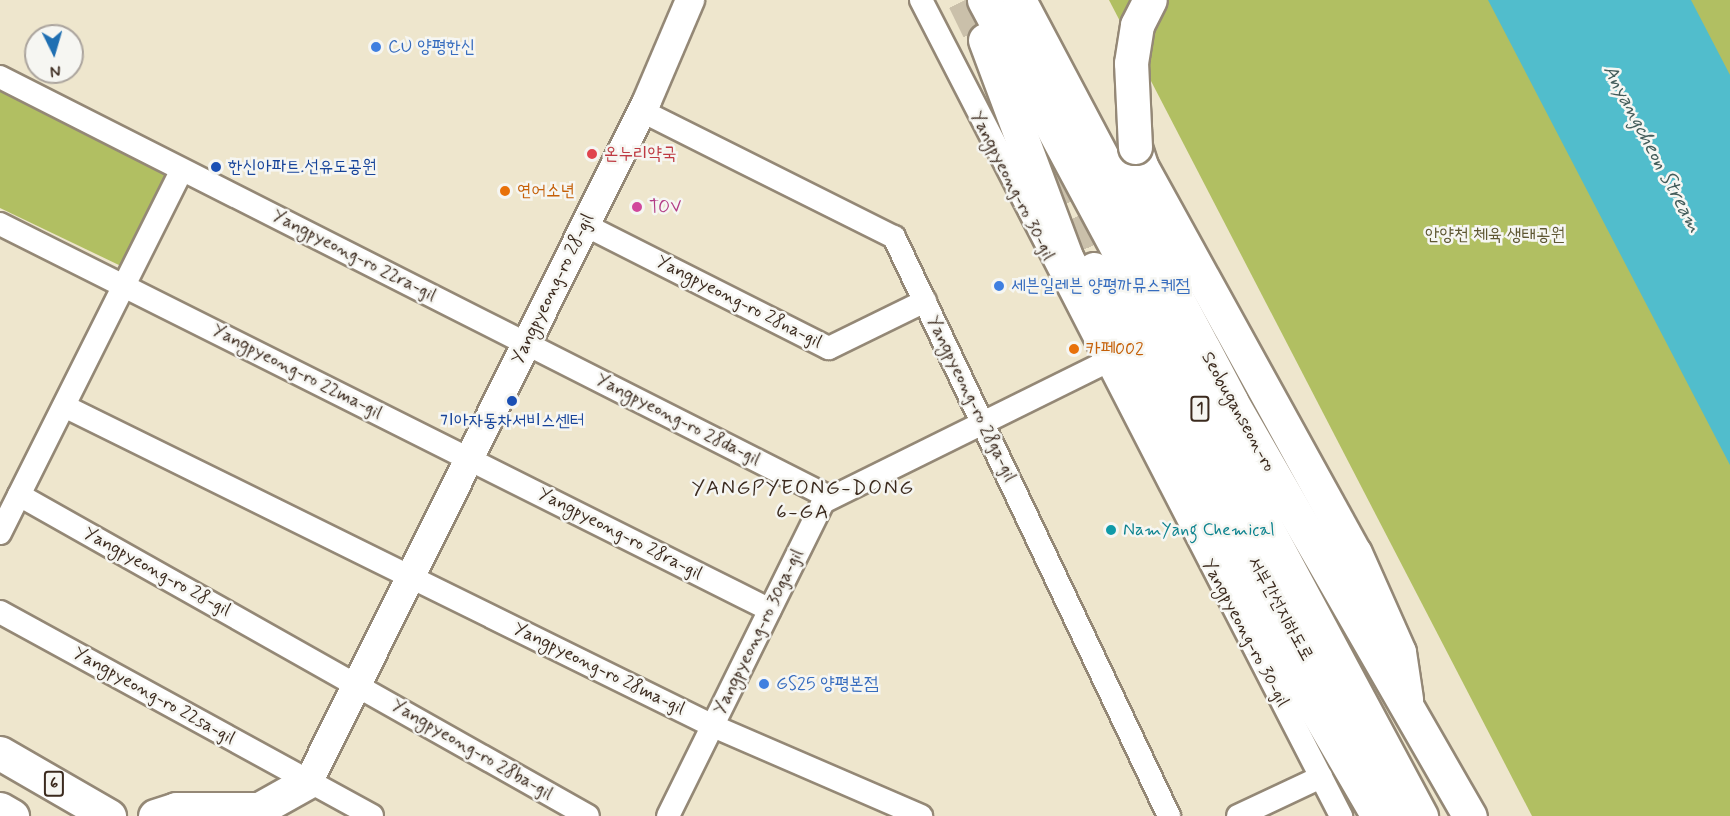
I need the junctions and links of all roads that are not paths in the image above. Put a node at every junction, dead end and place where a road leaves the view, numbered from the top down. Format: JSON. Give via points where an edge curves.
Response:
{"nodes":[{"id":1,"x":921,"y":0,"type":"edge"},
{"id":2,"x":967,"y":0,"type":"edge"},
{"id":3,"x":984,"y":0,"type":"edge"},
{"id":4,"x":1019,"y":0,"type":"edge"},
{"id":5,"x":1150,"y":0,"type":"edge"},
{"id":6,"x":686,"y":1,"type":"edge"},
{"id":7,"x":0,"y":78,"type":"edge"},
{"id":8,"x":642,"y":111,"type":"junction"},
{"id":9,"x":182,"y":170,"type":"junction"},
{"id":10,"x":0,"y":224,"type":"edge"},
{"id":11,"x":585,"y":225,"type":"junction"},
{"id":12,"x":1094,"y":269,"type":"tunnel mouth"},
{"id":13,"x":124,"y":286,"type":"junction"},
{"id":14,"x":925,"y":301,"type":"junction"},
{"id":15,"x":527,"y":343,"type":"junction"},
{"id":16,"x":1104,"y":363,"type":"junction"},
{"id":17,"x":64,"y":406,"type":"junction"},
{"id":18,"x":982,"y":421,"type":"junction"},
{"id":19,"x":469,"y":459,"type":"junction"},
{"id":20,"x":20,"y":495,"type":"junction"},
{"id":21,"x":829,"y":496,"type":"junction"},
{"id":22,"x":0,"y":533,"type":"edge"},
{"id":23,"x":411,"y":576,"type":"junction"},
{"id":24,"x":770,"y":610,"type":"junction"},
{"id":25,"x":0,"y":612,"type":"edge"},
{"id":26,"x":357,"y":685,"type":"junction"},
{"id":27,"x":1407,"y":707,"type":"junction"},
{"id":28,"x":712,"y":726,"type":"junction"},
{"id":29,"x":0,"y":753,"type":"edge"},
{"id":30,"x":1321,"y":777,"type":"junction"},
{"id":31,"x":309,"y":781,"type":"junction"},
{"id":32,"x":0,"y":809,"type":"edge"},
{"id":33,"x":1400,"y":815,"type":"edge"},
{"id":34,"x":12,"y":816,"type":"edge"},
{"id":35,"x":109,"y":816,"type":"edge"},
{"id":36,"x":155,"y":816,"type":"edge"},
{"id":37,"x":304,"y":816,"type":"edge"},
{"id":38,"x":372,"y":816,"type":"edge"},
{"id":39,"x":588,"y":816,"type":"edge"},
{"id":40,"x":668,"y":816,"type":"edge"},
{"id":41,"x":921,"y":816,"type":"edge"},
{"id":42,"x":1169,"y":816,"type":"edge"},
{"id":43,"x":1238,"y":816,"type":"edge"},
{"id":44,"x":1341,"y":816,"type":"edge"},
{"id":45,"x":1470,"y":816,"type":"edge"}],
"edges":[{"from":1,"to":16,"type":"street","name":"Yangpyeong-ro 30-gil"},
{"from":2,"to":33,"type":"main road","via":[[1066,257],[1254,603]]},
{"from":3,"to":33,"type":"main road","name":"Seobuganseon-ro","number":"1"},
{"from":4,"to":27,"type":"main road","name":"Seobuganseon-ro","number":"1","via":[[1231,401]]},
{"from":5,"to":27,"type":"main road","bridge":true,"via":[[1137,25],[1131,63],[1135,147],[1145,174],[1355,553],[1399,652]]},
{"from":6,"to":8,"type":"street","name":"Yangpyeong-ro 28-gil"},
{"from":7,"to":9,"type":"street","name":"Yangpyeong-ro 22ra-gil"},
{"from":8,"to":11,"type":"street","name":"Yangpyeong-ro 28-gil"},
{"from":8,"to":14,"type":"street","name":"Yangpyeong-ro 28ga-gil","via":[[885,229]]},
{"from":9,"to":13,"type":"street"},
{"from":9,"to":15,"type":"street","name":"Yangpyeong-ro 22ra-gil"},
{"from":10,"to":13,"type":"street","name":"Yangpyeong-ro 22ma-gil"},
{"from":11,"to":14,"type":"street","name":"Yangpyeong-ro 28na-gil","via":[[829,348]]},
{"from":11,"to":15,"type":"street","name":"Yangpyeong-ro 28-gil"},
{"from":12,"to":33,"type":"main road","name":"서부간선지하도로","via":[[1329,700]]},
{"from":13,"to":17,"type":"street"},
{"from":13,"to":19,"type":"street","name":"Yangpyeong-ro 22ma-gil"},
{"from":14,"to":18,"type":"street","name":"Yangpyeong-ro 28ga-gil"},
{"from":15,"to":19,"type":"street","name":"Yangpyeong-ro 28-gil"},
{"from":15,"to":21,"type":"street","name":"Yangpyeong-ro 28da-gil"},
{"from":16,"to":18,"type":"street"},
{"from":16,"to":30,"type":"street","name":"Yangpyeong-ro 30-gil"},
{"from":17,"to":20,"type":"street"},
{"from":17,"to":23,"type":"street"},
{"from":18,"to":21,"type":"street"},
{"from":18,"to":42,"type":"street","name":"Yangpyeong-ro 28ga-gil"},
{"from":19,"to":23,"type":"street","name":"Yangpyeong-ro 28-gil"},
{"from":19,"to":24,"type":"street","name":"Yangpyeong-ro 28ra-gil"},
{"from":20,"to":22,"type":"street"},
{"from":20,"to":26,"type":"street","name":"Yangpyeong-ro 28-gil"},
{"from":21,"to":24,"type":"street","name":"Yangpyeong-ro 30ga-gil"},
{"from":23,"to":26,"type":"street","name":"Yangpyeong-ro 28-gil"},
{"from":23,"to":28,"type":"street","name":"Yangpyeong-ro 28ma-gil"},
{"from":24,"to":28,"type":"street","name":"Yangpyeong-ro 30ga-gil"},
{"from":25,"to":31,"type":"street","name":"Yangpyeong-ro 22sa-gil"},
{"from":26,"to":31,"type":"street","name":"Yangpyeong-ro 28-gil"},
{"from":26,"to":39,"type":"street","name":"Yangpyeong-ro 28ba-gil"},
{"from":27,"to":45,"type":"main road","name":"Seobuganseon-ro","number":"1"},
{"from":28,"to":40,"type":"street","name":"Yangpyeong-ro 30ga-gil"},
{"from":28,"to":41,"type":"street","name":"Yangpyeong-ro 28ma-gil"},
{"from":29,"to":35,"type":"main road","number":"6"},
{"from":30,"to":43,"type":"street"},
{"from":30,"to":44,"type":"street","name":"Yangpyeong-ro 30-gil"},
{"from":31,"to":36,"type":"main road","via":[[259,809],[176,809]]},
{"from":31,"to":37,"type":"main road"},
{"from":31,"to":38,"type":"street","name":"Yangpyeong-ro 22sa-gil"},
{"from":32,"to":34,"type":"main road"}]}
